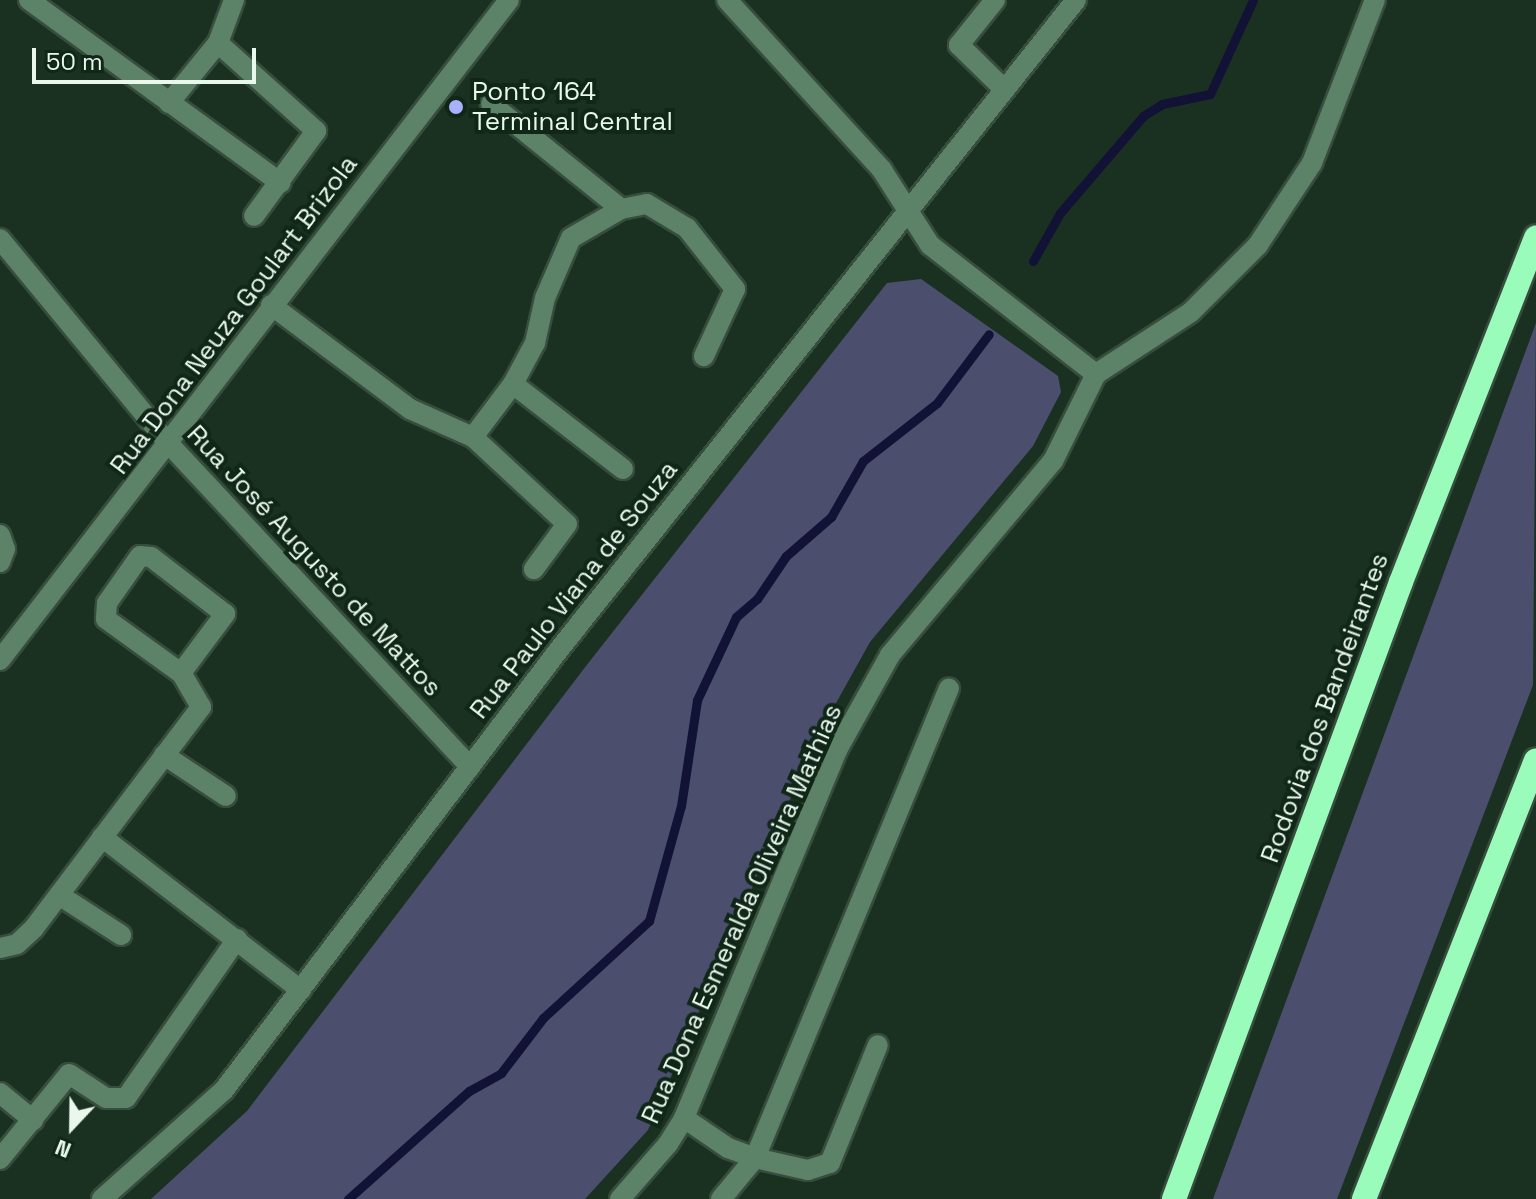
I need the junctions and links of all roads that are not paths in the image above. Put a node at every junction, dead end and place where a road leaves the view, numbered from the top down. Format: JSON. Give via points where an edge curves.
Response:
{"nodes":[{"id":1,"x":29,"y":0,"type":"edge"},
{"id":2,"x":234,"y":0,"type":"edge"},
{"id":3,"x":509,"y":0,"type":"edge"},
{"id":4,"x":727,"y":0,"type":"edge"},
{"id":5,"x":995,"y":0,"type":"edge"},
{"id":6,"x":1076,"y":0,"type":"edge"},
{"id":7,"x":1375,"y":0,"type":"edge"},
{"id":8,"x":218,"y":43,"type":"junction"},
{"id":9,"x":1004,"y":89,"type":"junction"},
{"id":10,"x":169,"y":103,"type":"junction"},
{"id":11,"x":491,"y":104,"type":"dead end"},
{"id":12,"x":281,"y":183,"type":"junction"},
{"id":13,"x":621,"y":209,"type":"junction"},
{"id":14,"x":906,"y":214,"type":"junction"},
{"id":15,"x":254,"y":216,"type":"dead end"},
{"id":16,"x":1536,"y":238,"type":"edge"},
{"id":17,"x":0,"y":239,"type":"edge"},
{"id":18,"x":271,"y":305,"type":"junction"},
{"id":19,"x":704,"y":356,"type":"dead end"},
{"id":20,"x":1096,"y":374,"type":"junction"},
{"id":21,"x":513,"y":384,"type":"junction"},
{"id":22,"x":473,"y":437,"type":"junction"},
{"id":23,"x":170,"y":445,"type":"junction"},
{"id":24,"x":623,"y":469,"type":"dead end"},
{"id":25,"x":0,"y":535,"type":"edge"},
{"id":26,"x":0,"y":562,"type":"edge"},
{"id":27,"x":534,"y":569,"type":"dead end"},
{"id":28,"x":0,"y":660,"type":"edge"},
{"id":29,"x":181,"y":673,"type":"junction"},
{"id":30,"x":949,"y":688,"type":"dead end"},
{"id":31,"x":164,"y":755,"type":"junction"},
{"id":32,"x":1536,"y":761,"type":"edge"},
{"id":33,"x":470,"y":767,"type":"junction"},
{"id":34,"x":226,"y":796,"type":"dead end"},
{"id":35,"x":102,"y":837,"type":"junction"},
{"id":36,"x":59,"y":895,"type":"junction"},
{"id":37,"x":121,"y":935,"type":"dead end"},
{"id":38,"x":237,"y":939,"type":"junction"},
{"id":39,"x":0,"y":948,"type":"edge"},
{"id":40,"x":301,"y":990,"type":"junction"},
{"id":41,"x":878,"y":1045,"type":"dead end"},
{"id":42,"x":0,"y":1093,"type":"edge"},
{"id":43,"x":684,"y":1118,"type":"junction"},
{"id":44,"x":33,"y":1120,"type":"junction"},
{"id":45,"x":755,"y":1158,"type":"junction"},
{"id":46,"x":0,"y":1159,"type":"edge"},
{"id":47,"x":102,"y":1199,"type":"edge"},
{"id":48,"x":620,"y":1199,"type":"edge"},
{"id":49,"x":721,"y":1199,"type":"edge"},
{"id":50,"x":1174,"y":1199,"type":"edge"},
{"id":51,"x":1364,"y":1199,"type":"edge"}],
"edges":[{"from":1,"to":10,"type":"street"},
{"from":2,"to":8,"type":"street"},
{"from":3,"to":18,"type":"street","name":"Rua Dona Neuza Goulart Brizola"},
{"from":4,"to":14,"type":"street","via":[[882,170]]},
{"from":5,"to":9,"type":"street","via":[[959,45]]},
{"from":6,"to":9,"type":"street","name":"Rua Paulo Viana de Souza"},
{"from":7,"to":20,"type":"street","via":[[1312,163],[1258,245],[1191,312]]},
{"from":8,"to":10,"type":"street"},
{"from":8,"to":12,"type":"street","via":[[316,131]]},
{"from":9,"to":14,"type":"street","name":"Rua Paulo Viana de Souza"},
{"from":10,"to":12,"type":"street"},
{"from":11,"to":13,"type":"street"},
{"from":12,"to":15,"type":"street"},
{"from":13,"to":19,"type":"street","via":[[647,204],[687,228],[735,289]]},
{"from":13,"to":21,"type":"street","via":[[571,238],[545,298],[535,343]]},
{"from":14,"to":20,"type":"street","via":[[946,261]]},
{"from":14,"to":33,"type":"street","name":"Rua Paulo Viana de Souza"},
{"from":16,"to":50,"type":"highway","name":"Rodovia dos Bandeirantes","via":[[1401,582]]},
{"from":17,"to":23,"type":"street","name":"Rua José Augusto de Mattos"},
{"from":18,"to":22,"type":"street","via":[[410,409]]},
{"from":18,"to":23,"type":"street","name":"Rua Dona Neuza Goulart Brizola"},
{"from":20,"to":43,"type":"street","name":"Rua Dona Esmeralda Oliveira Mathias","via":[[1053,461],[890,655],[837,750]]},
{"from":21,"to":22,"type":"street"},
{"from":21,"to":24,"type":"street"},
{"from":22,"to":27,"type":"street","via":[[567,524]]},
{"from":23,"to":28,"type":"street","name":"Rua Dona Neuza Goulart Brizola"},
{"from":23,"to":33,"type":"street","name":"Rua José Augusto de Mattos"},
{"from":25,"to":26,"type":"street","via":[[5,549]]},
{"from":29,"to":29,"type":"street","via":[[106,619],[107,603],[140,556],[151,557],[225,614]]},
{"from":29,"to":31,"type":"street","via":[[201,707]]},
{"from":30,"to":45,"type":"street"},
{"from":31,"to":34,"type":"street"},
{"from":31,"to":35,"type":"street"},
{"from":32,"to":51,"type":"highway"},
{"from":33,"to":40,"type":"street","name":"Rua Paulo Viana de Souza"},
{"from":35,"to":36,"type":"street"},
{"from":35,"to":38,"type":"street"},
{"from":36,"to":37,"type":"street"},
{"from":36,"to":39,"type":"street","via":[[17,944]]},
{"from":38,"to":40,"type":"street"},
{"from":38,"to":44,"type":"street","via":[[126,1098],[106,1098],[69,1074]]},
{"from":40,"to":47,"type":"street","name":"Rua Paulo Viana de Souza","via":[[224,1090]]},
{"from":41,"to":45,"type":"street","via":[[830,1163],[808,1170]]},
{"from":42,"to":44,"type":"street"},
{"from":43,"to":45,"type":"street","via":[[728,1148]]},
{"from":43,"to":48,"type":"street","name":"Rua Dona Esmeralda Oliveira Mathias"},
{"from":44,"to":46,"type":"street"},
{"from":45,"to":49,"type":"street"}]}
